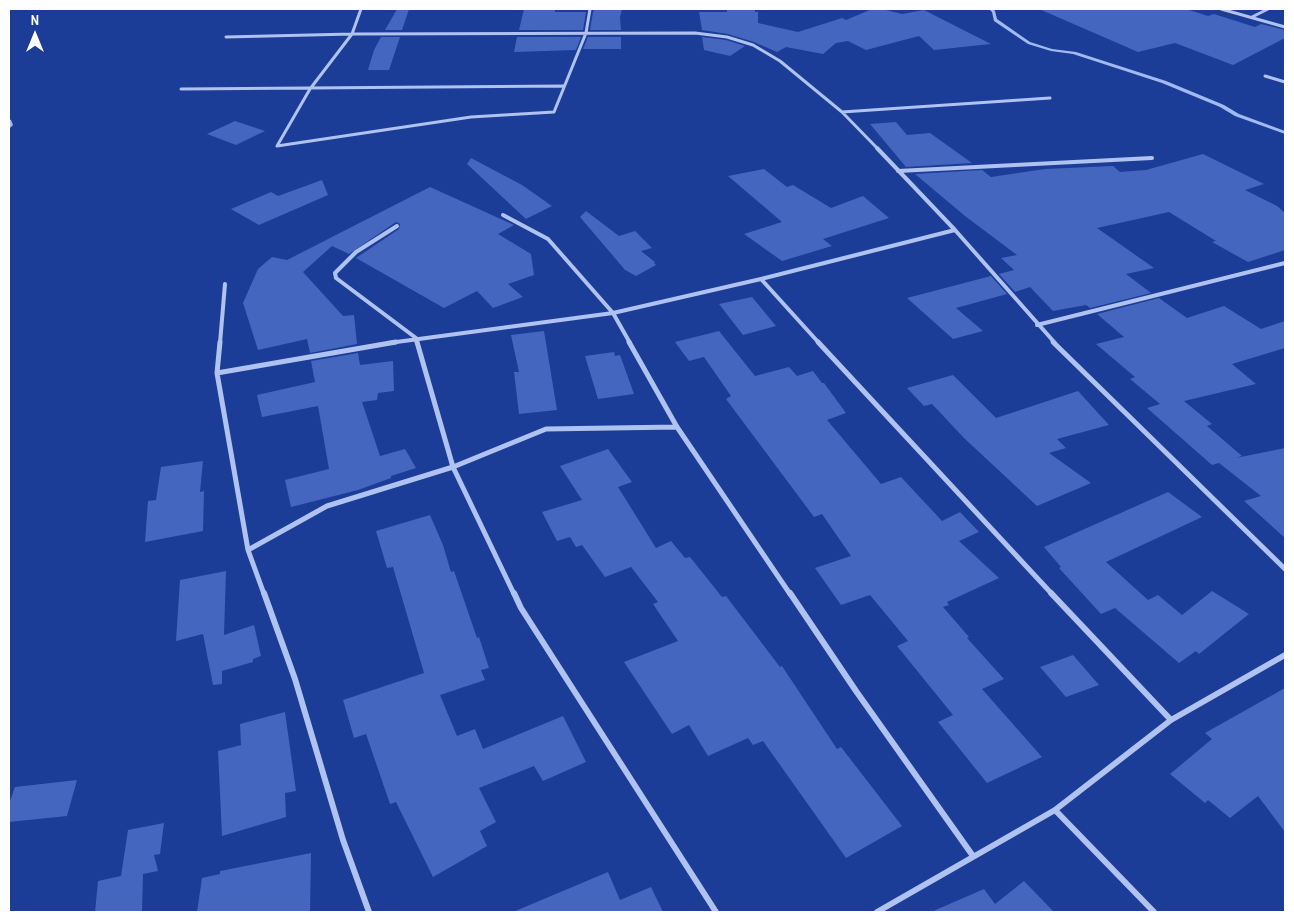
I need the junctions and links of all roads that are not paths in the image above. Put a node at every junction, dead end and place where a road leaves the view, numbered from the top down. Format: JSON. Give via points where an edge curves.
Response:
{"nodes":[{"id":1,"x":361,"y":9,"type":"edge"},
{"id":2,"x":590,"y":9,"type":"edge"},
{"id":3,"x":1221,"y":9,"type":"edge"},
{"id":4,"x":1268,"y":9,"type":"edge"},
{"id":5,"x":1251,"y":18,"type":"junction"},
{"id":6,"x":1285,"y":27,"type":"edge"},
{"id":7,"x":586,"y":33,"type":"junction"},
{"id":8,"x":352,"y":34,"type":"junction"},
{"id":9,"x":226,"y":37,"type":"dead end"},
{"id":10,"x":1265,"y":76,"type":"dead end"},
{"id":11,"x":1285,"y":82,"type":"edge"},
{"id":12,"x":563,"y":86,"type":"junction"},
{"id":13,"x":181,"y":89,"type":"dead end"},
{"id":14,"x":310,"y":89,"type":"junction"},
{"id":15,"x":1050,"y":98,"type":"dead end"},
{"id":16,"x":842,"y":112,"type":"junction"},
{"id":17,"x":1152,"y":158,"type":"dead end"},
{"id":18,"x":898,"y":171,"type":"junction"},
{"id":19,"x":503,"y":215,"type":"dead end"},
{"id":20,"x":397,"y":226,"type":"dead end"},
{"id":21,"x":955,"y":230,"type":"junction"},
{"id":22,"x":1285,"y":263,"type":"edge"},
{"id":23,"x":761,"y":279,"type":"junction"},
{"id":24,"x":225,"y":284,"type":"dead end"},
{"id":25,"x":613,"y":313,"type":"junction"},
{"id":26,"x":1038,"y":325,"type":"junction"},
{"id":27,"x":416,"y":338,"type":"junction"},
{"id":28,"x":217,"y":372,"type":"junction"},
{"id":29,"x":677,"y":427,"type":"junction"},
{"id":30,"x":453,"y":467,"type":"junction"},
{"id":31,"x":248,"y":550,"type":"junction"},
{"id":32,"x":1285,"y":569,"type":"edge"},
{"id":33,"x":1285,"y":656,"type":"edge"},
{"id":34,"x":1171,"y":720,"type":"junction"},
{"id":35,"x":1056,"y":810,"type":"junction"},
{"id":36,"x":973,"y":856,"type":"junction"},
{"id":37,"x":369,"y":912,"type":"edge"},
{"id":38,"x":716,"y":912,"type":"edge"},
{"id":39,"x":877,"y":912,"type":"edge"},
{"id":40,"x":1154,"y":912,"type":"edge"}],
"edges":[{"from":1,"to":8,"type":"street"},
{"from":2,"to":7,"type":"street"},
{"from":3,"to":5,"type":"street"},
{"from":4,"to":5,"type":"street"},
{"from":5,"to":6,"type":"street"},
{"from":7,"to":8,"type":"street"},
{"from":7,"to":12,"type":"street"},
{"from":7,"to":16,"type":"street","via":[[695,33],[742,41],[780,61]]},
{"from":8,"to":9,"type":"street"},
{"from":8,"to":14,"type":"street"},
{"from":10,"to":11,"type":"street"},
{"from":12,"to":14,"type":"street"},
{"from":12,"to":14,"type":"street","via":[[554,112],[472,117],[277,146]]},
{"from":13,"to":14,"type":"street"},
{"from":15,"to":16,"type":"street"},
{"from":16,"to":18,"type":"street"},
{"from":17,"to":18,"type":"street"},
{"from":18,"to":21,"type":"street"},
{"from":19,"to":25,"type":"street","via":[[548,238]]},
{"from":20,"to":27,"type":"street","via":[[356,252],[335,273],[339,281]]},
{"from":21,"to":23,"type":"street"},
{"from":21,"to":26,"type":"street"},
{"from":22,"to":26,"type":"street"},
{"from":23,"to":25,"type":"street"},
{"from":23,"to":34,"type":"street"},
{"from":24,"to":28,"type":"street"},
{"from":25,"to":27,"type":"street"},
{"from":25,"to":29,"type":"street"},
{"from":26,"to":32,"type":"street"},
{"from":27,"to":28,"type":"street"},
{"from":27,"to":30,"type":"street"},
{"from":28,"to":31,"type":"street"},
{"from":29,"to":30,"type":"street","via":[[546,429]]},
{"from":29,"to":36,"type":"street","via":[[856,691]]},
{"from":30,"to":31,"type":"street","via":[[327,506]]},
{"from":30,"to":38,"type":"street","via":[[521,608]]},
{"from":31,"to":37,"type":"street","via":[[295,680],[343,840]]},
{"from":33,"to":34,"type":"street"},
{"from":34,"to":35,"type":"street"},
{"from":35,"to":36,"type":"street"},
{"from":35,"to":40,"type":"street"},
{"from":36,"to":39,"type":"street"}]}
